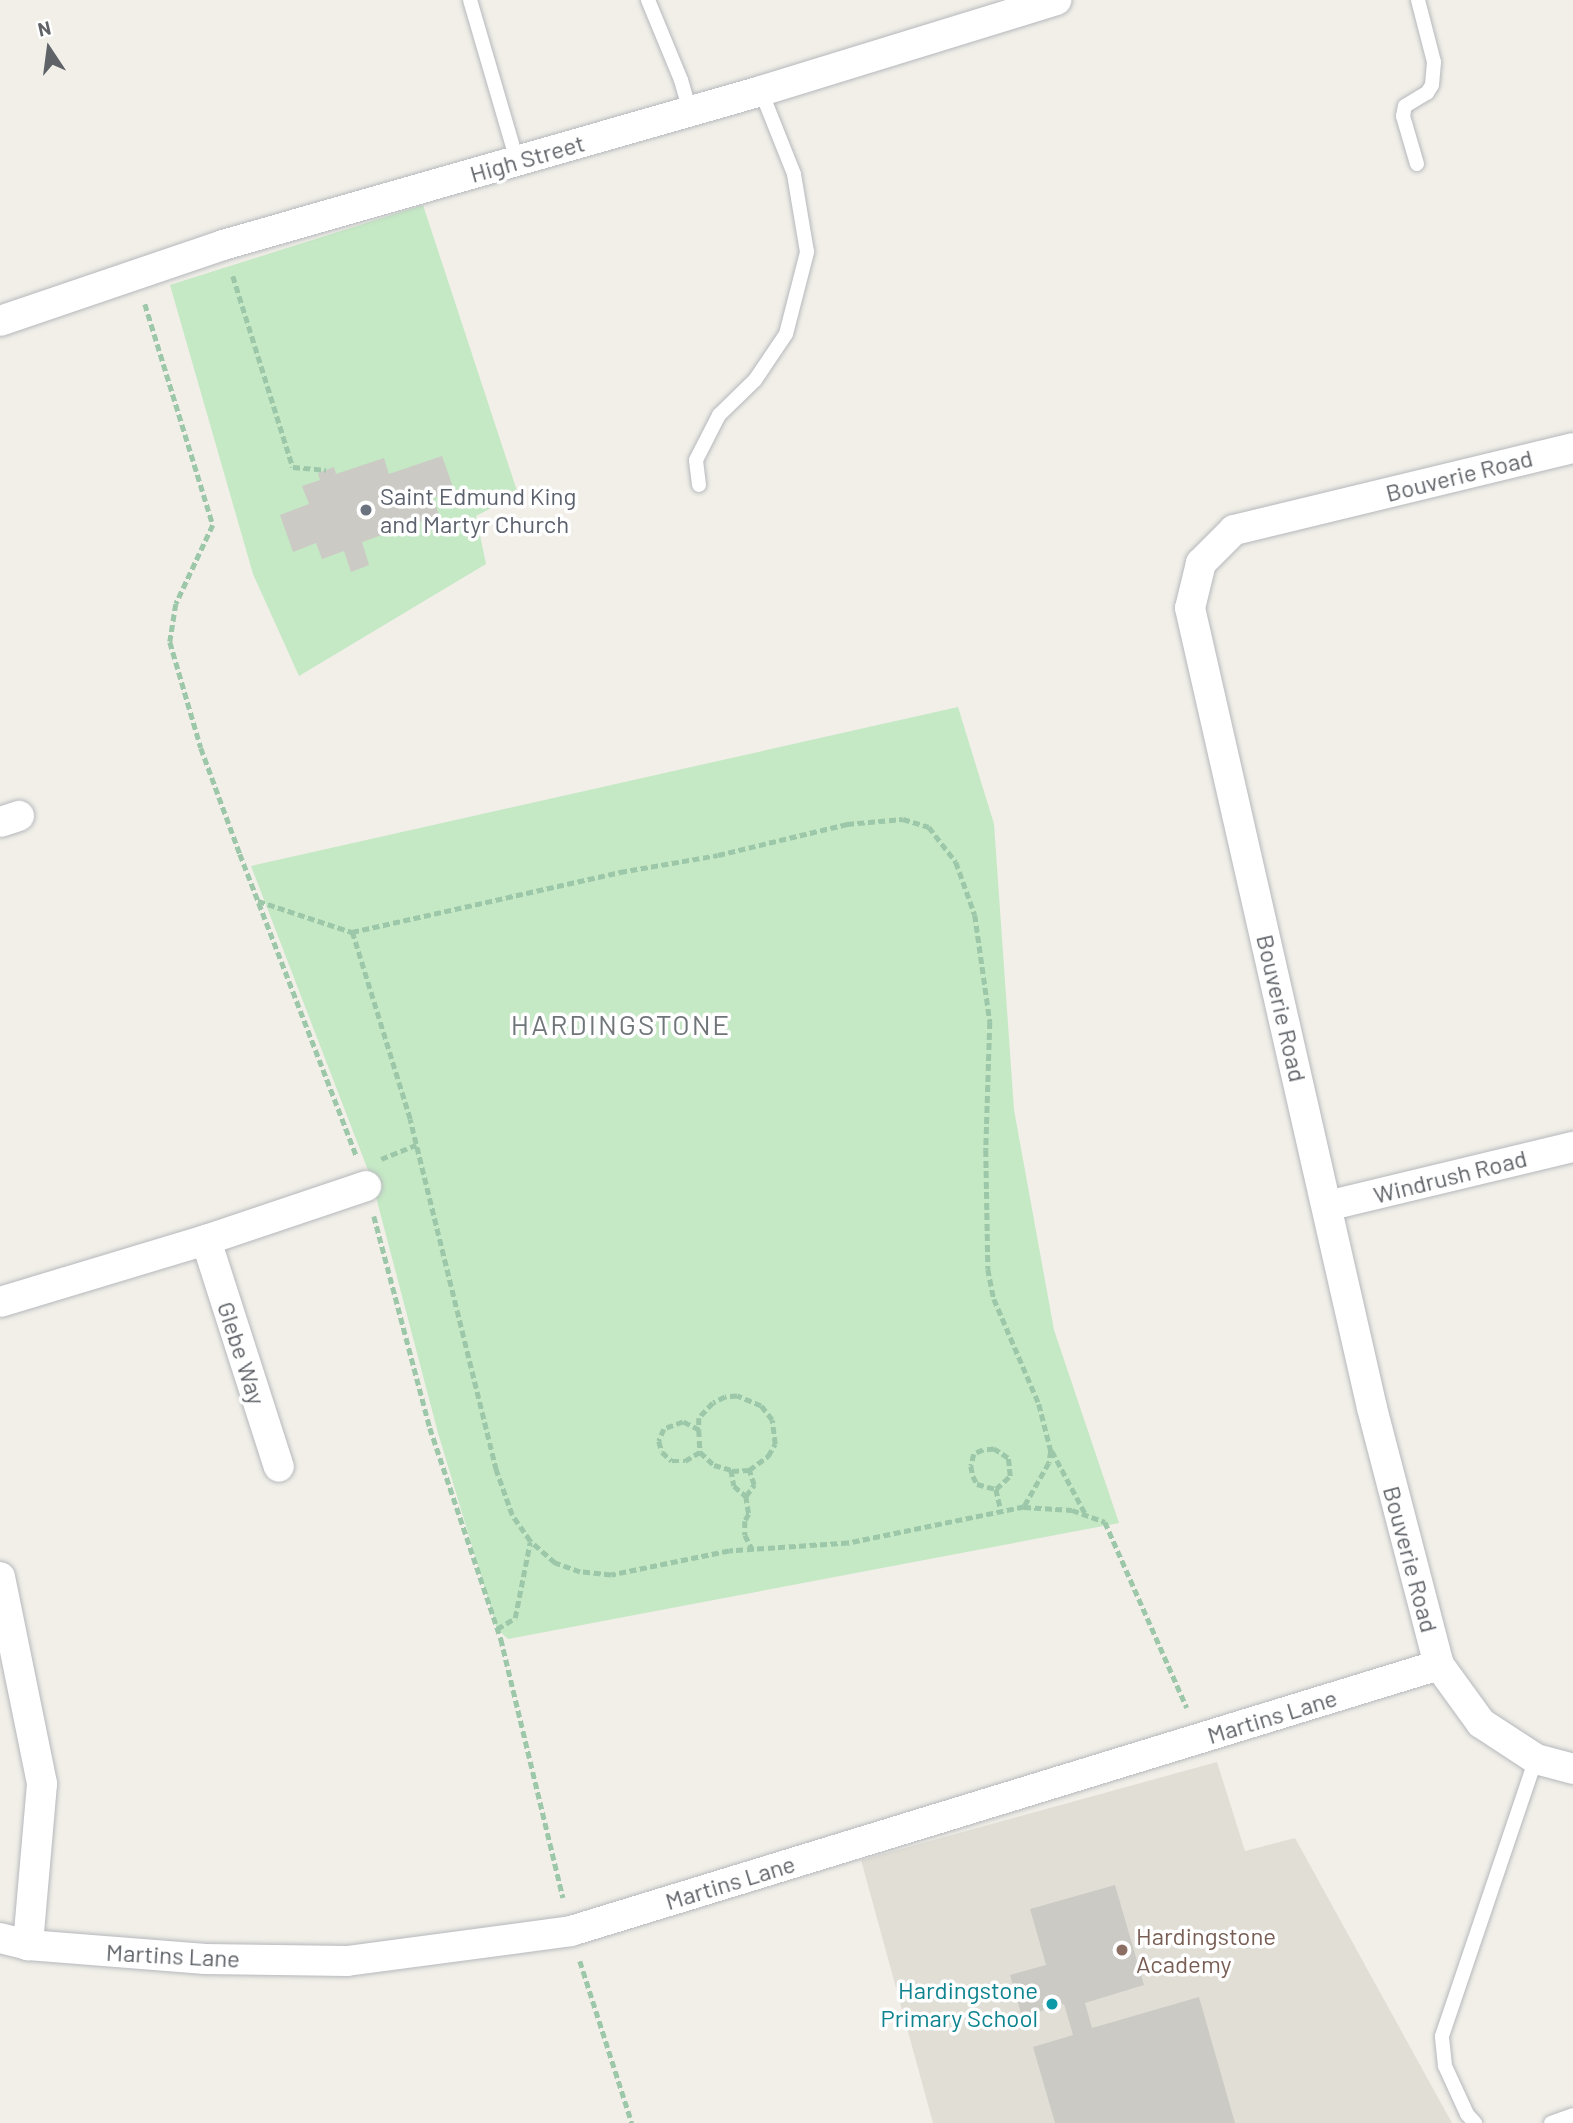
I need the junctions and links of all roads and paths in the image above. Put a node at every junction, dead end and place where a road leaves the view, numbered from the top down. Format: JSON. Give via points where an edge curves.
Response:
{"nodes":[{"id":1,"x":470,"y":0,"type":"edge"},
{"id":2,"x":648,"y":0,"type":"edge"},
{"id":3,"x":1056,"y":0,"type":"edge"},
{"id":4,"x":1418,"y":0,"type":"edge"},
{"id":5,"x":761,"y":91,"type":"junction"},
{"id":6,"x":690,"y":111,"type":"junction"},
{"id":7,"x":517,"y":161,"type":"junction"},
{"id":8,"x":1418,"y":164,"type":"dead end"},
{"id":9,"x":223,"y":245,"type":"junction"},
{"id":10,"x":0,"y":321,"type":"edge"},
{"id":11,"x":1573,"y":448,"type":"edge"},
{"id":12,"x":326,"y":470,"type":"dead end"},
{"id":13,"x":699,"y":485,"type":"dead end"},
{"id":14,"x":258,"y":901,"type":"dead end"},
{"id":15,"x":352,"y":932,"type":"junction"},
{"id":16,"x":416,"y":1145,"type":"junction"},
{"id":17,"x":1573,"y":1147,"type":"edge"},
{"id":18,"x":369,"y":1174,"type":"joint"},
{"id":19,"x":1327,"y":1206,"type":"junction"},
{"id":20,"x":206,"y":1240,"type":"junction"},
{"id":21,"x":0,"y":1302,"type":"edge"},
{"id":22,"x":699,"y":1430,"type":"junction"},
{"id":23,"x":1051,"y":1451,"type":"junction"},
{"id":24,"x":700,"y":1452,"type":"junction"},
{"id":25,"x":279,"y":1467,"type":"dead end"},
{"id":26,"x":731,"y":1470,"type":"junction"},
{"id":27,"x":749,"y":1470,"type":"junction"},
{"id":28,"x":996,"y":1489,"type":"junction"},
{"id":29,"x":746,"y":1496,"type":"junction"},
{"id":30,"x":1024,"y":1507,"type":"junction"},
{"id":31,"x":1002,"y":1511,"type":"junction"},
{"id":32,"x":1085,"y":1513,"type":"junction"},
{"id":33,"x":530,"y":1541,"type":"junction"},
{"id":34,"x":752,"y":1549,"type":"junction"},
{"id":35,"x":0,"y":1577,"type":"edge"},
{"id":36,"x":497,"y":1629,"type":"dead end"},
{"id":37,"x":1439,"y":1665,"type":"junction"},
{"id":38,"x":1200,"y":1738,"type":"junction"},
{"id":39,"x":1536,"y":1759,"type":"junction"},
{"id":40,"x":1573,"y":1769,"type":"edge"},
{"id":41,"x":14,"y":1941,"type":"edge"},
{"id":42,"x":1573,"y":2115,"type":"edge"},
{"id":43,"x":1475,"y":2123,"type":"edge"},
{"id":44,"x":1551,"y":2123,"type":"edge"}],
"edges":[{"from":1,"to":7,"type":"lane"},
{"from":2,"to":6,"type":"lane"},
{"from":3,"to":5,"type":"street","name":"High Street"},
{"from":4,"to":8,"type":"lane","via":[[1434,62],[1433,85],[1405,106],[1403,116]]},
{"from":5,"to":6,"type":"street","name":"High Street"},
{"from":5,"to":13,"type":"lane","via":[[794,174],[807,252],[786,334],[755,380],[719,415],[696,460]]},
{"from":6,"to":7,"type":"street","name":"High Street"},
{"from":7,"to":9,"type":"street","name":"High Street"},
{"from":9,"to":10,"type":"street","name":"High Street"},
{"from":9,"to":12,"type":"path","via":[[293,467]]},
{"from":11,"to":19,"type":"street","name":"Bouverie Road","via":[[1234,530],[1201,563],[1190,608]]},
{"from":14,"to":15,"type":"path"},
{"from":15,"to":16,"type":"path"},
{"from":15,"to":23,"type":"path","via":[[847,824],[903,819],[929,827],[956,862],[975,915],[990,1021],[988,1269],[994,1299],[1039,1404]]},
{"from":16,"to":18,"type":"path"},
{"from":16,"to":33,"type":"path","via":[[496,1471],[512,1516]]},
{"from":17,"to":19,"type":"street","name":"Windrush Road"},
{"from":18,"to":20,"type":"street"},
{"from":19,"to":37,"type":"street","name":"Bouverie Road","via":[[1372,1408]]},
{"from":20,"to":21,"type":"street"},
{"from":20,"to":25,"type":"street","name":"Glebe Way"},
{"from":22,"to":24,"type":"path"},
{"from":22,"to":24,"type":"path","via":[[683,1422],[664,1429],[659,1441],[672,1461],[685,1461]]},
{"from":22,"to":27,"type":"path","via":[[699,1418],[725,1397],[737,1396],[761,1406],[772,1420],[775,1444],[768,1456]]},
{"from":23,"to":30,"type":"path"},
{"from":23,"to":32,"type":"path"},
{"from":24,"to":26,"type":"path","via":[[713,1465]]},
{"from":26,"to":27,"type":"path"},
{"from":26,"to":29,"type":"path","via":[[734,1486]]},
{"from":27,"to":29,"type":"path","via":[[754,1485]]},
{"from":28,"to":28,"type":"path","via":[[977,1484],[972,1476],[974,1454],[994,1449],[1009,1458],[1010,1476]]},
{"from":28,"to":31,"type":"path"},
{"from":29,"to":34,"type":"path","via":[[745,1535]]},
{"from":30,"to":31,"type":"path"},
{"from":30,"to":32,"type":"path"},
{"from":31,"to":34,"type":"path","via":[[848,1543]]},
{"from":32,"to":38,"type":"path","via":[[1105,1522]]},
{"from":33,"to":34,"type":"path","via":[[555,1563],[580,1572],[611,1575]]},
{"from":33,"to":36,"type":"path","via":[[515,1618]]},
{"from":35,"to":41,"type":"street","via":[[42,1784]]},
{"from":37,"to":38,"type":"street","name":"Martins Lane"},
{"from":37,"to":39,"type":"street","name":"Bouverie Road","via":[[1481,1723]]},
{"from":38,"to":41,"type":"street","name":"Martins Lane","via":[[571,1931],[346,1961],[205,1959]]},
{"from":39,"to":40,"type":"street","name":"Bouverie Road"},
{"from":39,"to":43,"type":"lane","via":[[1442,2036],[1445,2066]]},
{"from":42,"to":44,"type":"lane"}]}
